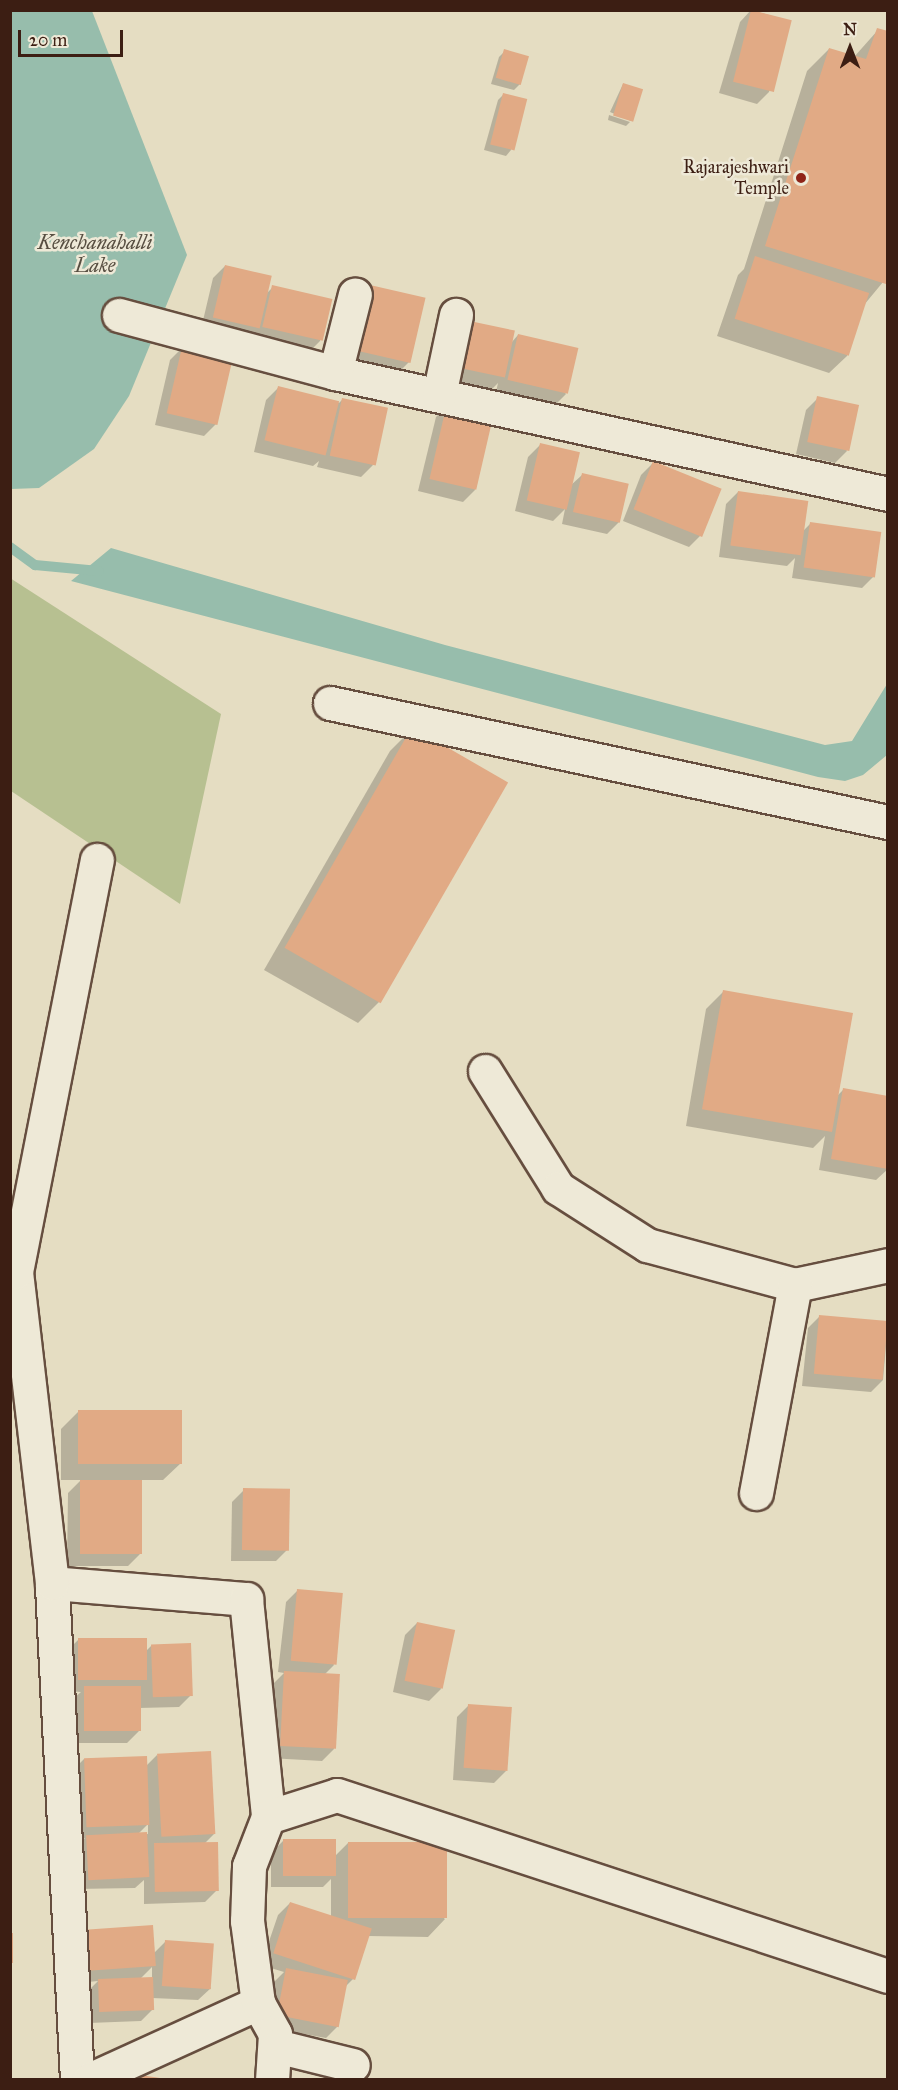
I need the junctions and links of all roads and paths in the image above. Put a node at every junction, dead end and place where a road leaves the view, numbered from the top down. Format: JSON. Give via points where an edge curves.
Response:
{"nodes":[{"id":1,"x":355,"y":294,"type":"dead end"},
{"id":2,"x":119,"y":315,"type":"dead end"},
{"id":3,"x":456,"y":315,"type":"dead end"},
{"id":4,"x":335,"y":373,"type":"junction"},
{"id":5,"x":438,"y":396,"type":"junction"},
{"id":6,"x":888,"y":494,"type":"edge"},
{"id":7,"x":330,"y":703,"type":"dead end"},
{"id":8,"x":888,"y":822,"type":"edge"},
{"id":9,"x":97,"y":860,"type":"dead end"},
{"id":10,"x":485,"y":1071,"type":"dead end"},
{"id":11,"x":21,"y":1189,"type":"edge"},
{"id":12,"x":888,"y":1264,"type":"edge"},
{"id":13,"x":795,"y":1285,"type":"junction"},
{"id":14,"x":756,"y":1493,"type":"dead end"},
{"id":15,"x":52,"y":1583,"type":"junction"},
{"id":16,"x":268,"y":1817,"type":"junction"},
{"id":17,"x":888,"y":1976,"type":"edge"},
{"id":18,"x":258,"y":2003,"type":"junction"},
{"id":19,"x":276,"y":2046,"type":"junction"},
{"id":20,"x":353,"y":2064,"type":"dead end"},
{"id":21,"x":77,"y":2079,"type":"edge"},
{"id":22,"x":89,"y":2079,"type":"edge"},
{"id":23,"x":272,"y":2079,"type":"edge"}],
"edges":[{"from":1,"to":4,"type":"street"},
{"from":2,"to":4,"type":"street"},
{"from":3,"to":5,"type":"street"},
{"from":4,"to":5,"type":"street"},
{"from":5,"to":6,"type":"street"},
{"from":7,"to":8,"type":"street"},
{"from":9,"to":11,"type":"street"},
{"from":10,"to":13,"type":"street","via":[[558,1188],[647,1245]]},
{"from":11,"to":15,"type":"street","via":[[16,1272]]},
{"from":12,"to":13,"type":"street"},
{"from":13,"to":14,"type":"street"},
{"from":15,"to":16,"type":"street","via":[[246,1599]]},
{"from":15,"to":21,"type":"street"},
{"from":16,"to":17,"type":"street","via":[[337,1795]]},
{"from":16,"to":18,"type":"street","via":[[249,1866],[247,1921]]},
{"from":18,"to":19,"type":"street","via":[[275,2034]]},
{"from":18,"to":22,"type":"street"},
{"from":19,"to":20,"type":"street"},
{"from":19,"to":23,"type":"street"}]}
